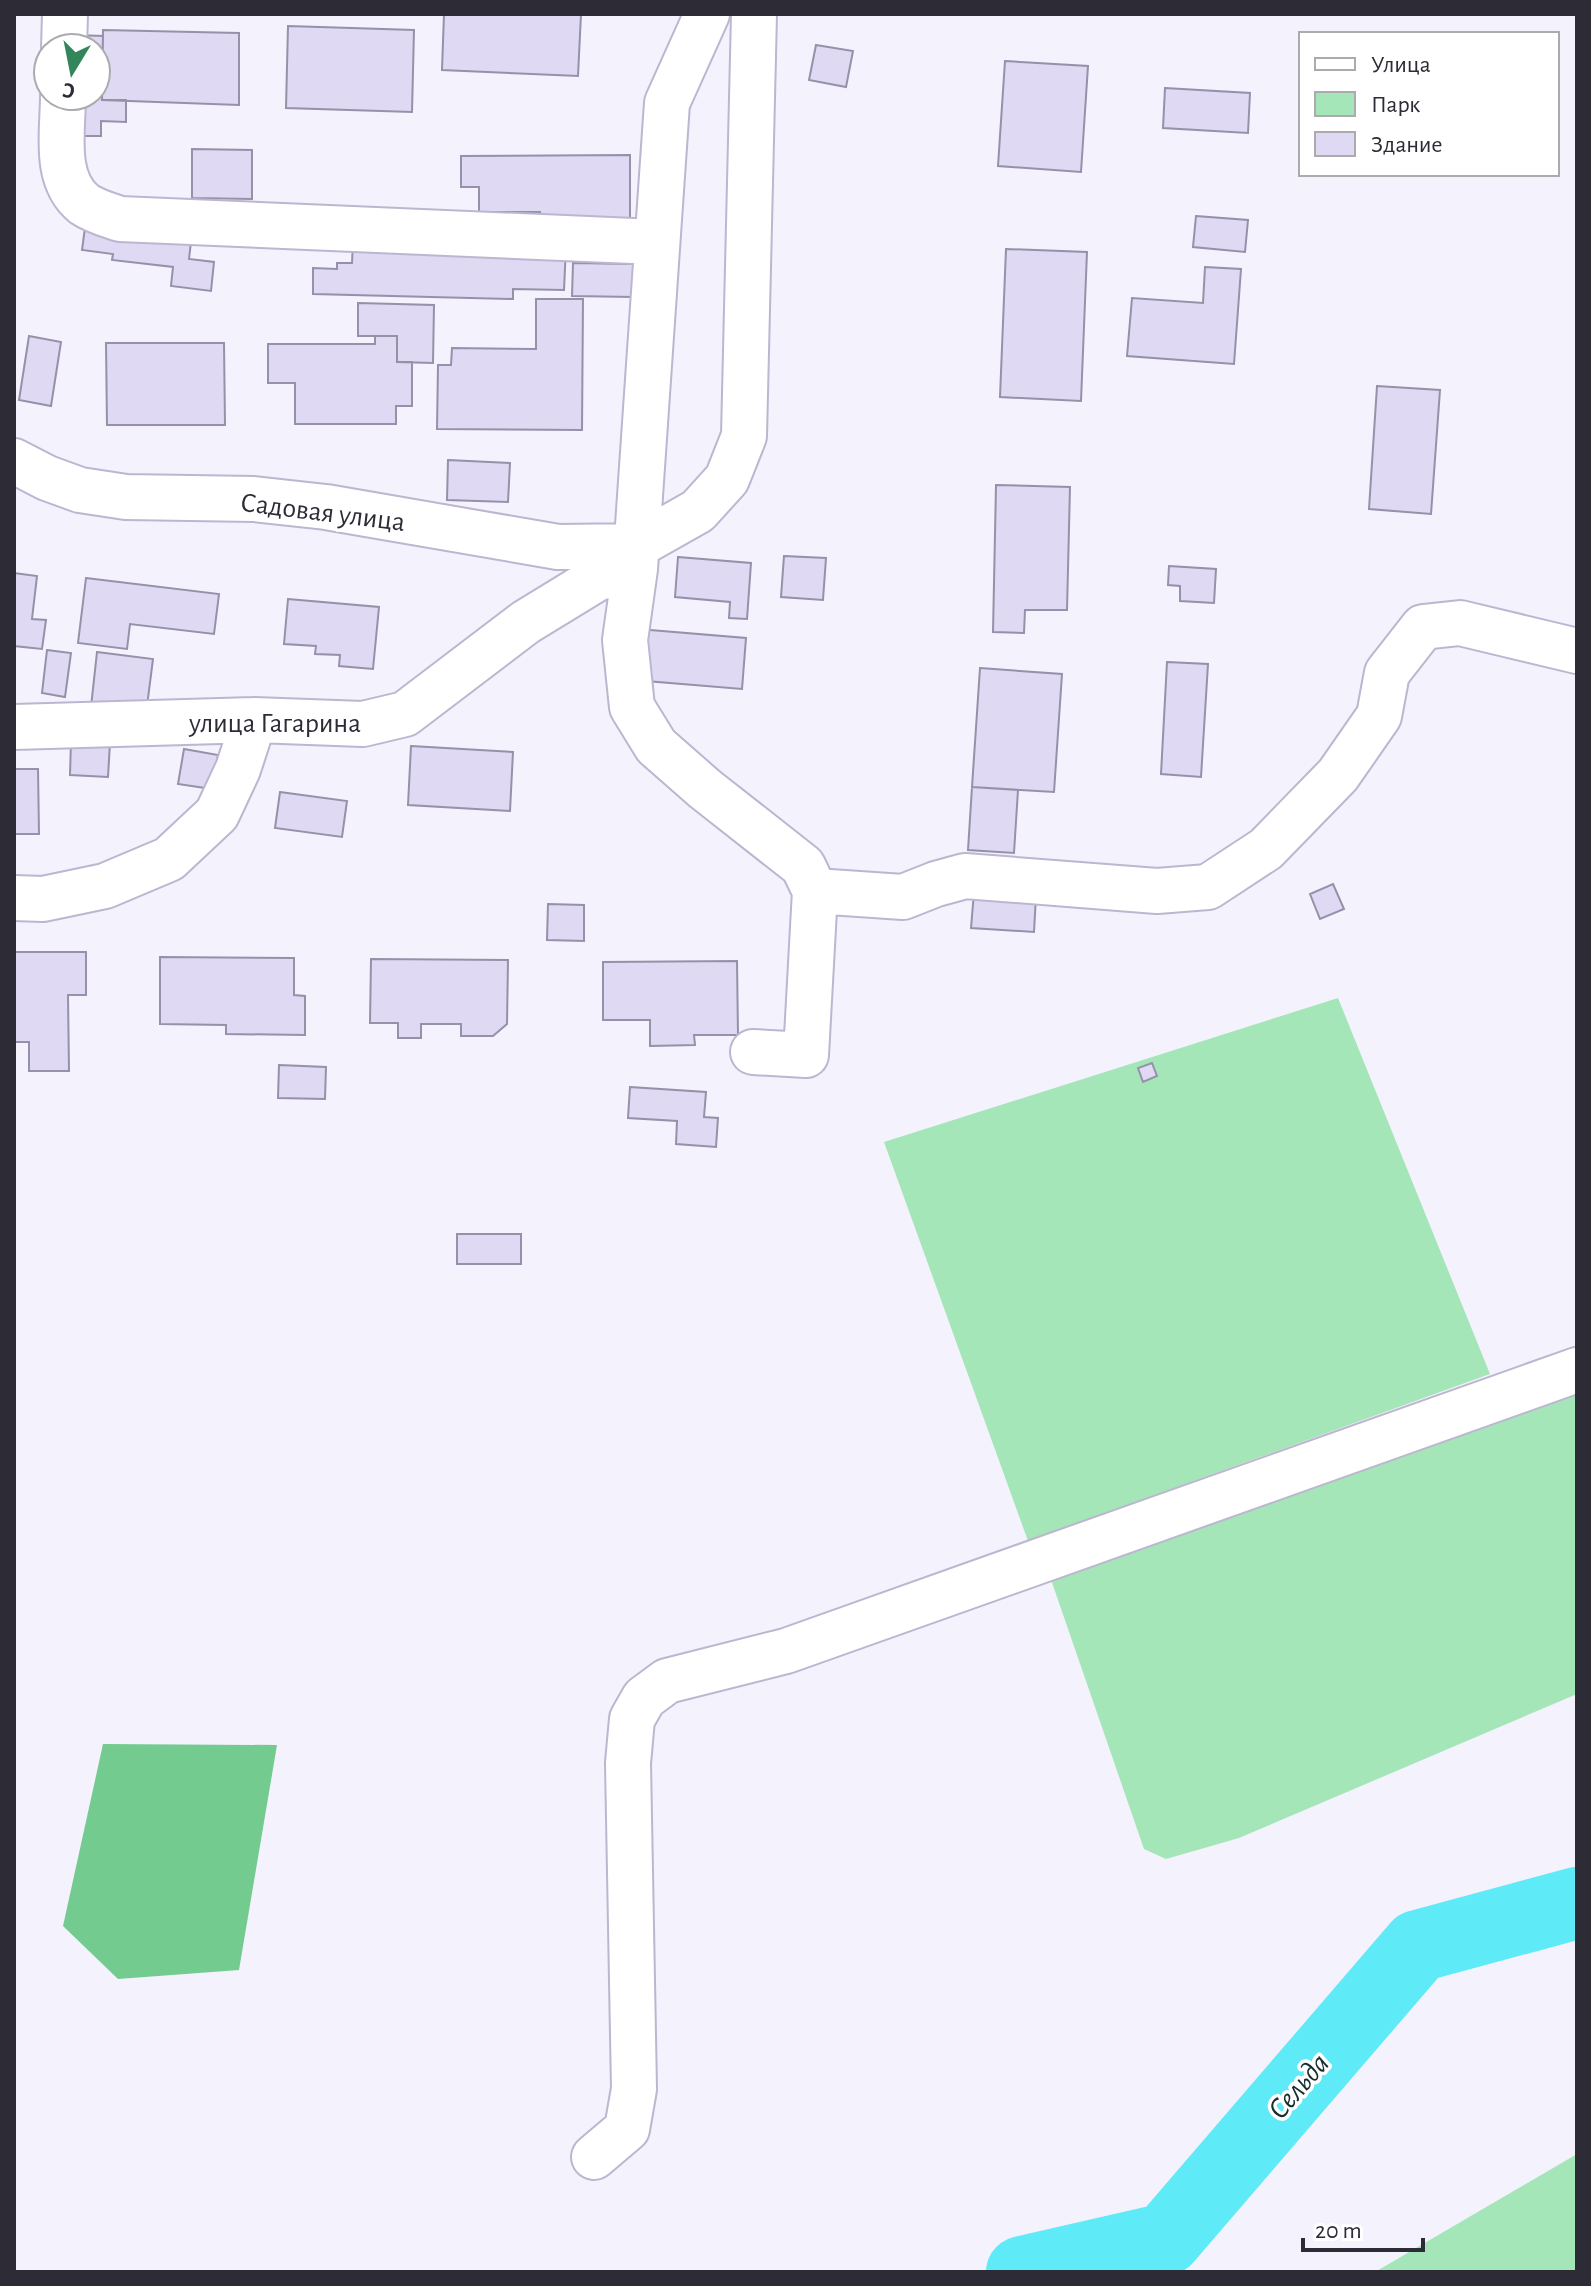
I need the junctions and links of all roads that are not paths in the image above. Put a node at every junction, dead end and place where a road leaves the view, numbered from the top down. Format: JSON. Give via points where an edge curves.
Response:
{"nodes":[{"id":1,"x":707,"y":14,"type":"edge"},
{"id":2,"x":754,"y":14,"type":"edge"},
{"id":3,"x":63,"y":112,"type":"edge"},
{"id":4,"x":657,"y":242,"type":"junction"},
{"id":5,"x":14,"y":461,"type":"edge"},
{"id":6,"x":636,"y":558,"type":"junction"},
{"id":7,"x":1577,"y":651,"type":"edge"},
{"id":8,"x":254,"y":720,"type":"junction"},
{"id":9,"x":14,"y":727,"type":"edge"},
{"id":10,"x":815,"y":891,"type":"junction"},
{"id":11,"x":14,"y":898,"type":"edge"},
{"id":12,"x":753,"y":1052,"type":"dead end"},
{"id":13,"x":1577,"y":1370,"type":"edge"},
{"id":14,"x":594,"y":2157,"type":"dead end"}],
"edges":[{"from":1,"to":4,"type":"street","via":[[667,103]]},
{"from":2,"to":6,"type":"street","via":[[744,436],[727,479],[698,511]]},
{"from":3,"to":4,"type":"street","via":[[63,169],[70,187],[84,204],[120,219]]},
{"from":4,"to":6,"type":"street"},
{"from":5,"to":6,"type":"street","name":"Садовая улица","via":[[80,490],[326,507]]},
{"from":6,"to":8,"type":"street","name":"улица Гагарина","via":[[526,622],[405,714],[363,724]]},
{"from":6,"to":10,"type":"street","via":[[625,640],[632,707],[656,746],[803,866]]},
{"from":7,"to":10,"type":"street","via":[[1460,623],[1423,627],[1387,673],[1379,716],[1338,775],[1266,849],[1208,887],[1157,891],[965,876],[903,897]]},
{"from":8,"to":9,"type":"street","name":"улица Гагарина"},
{"from":8,"to":11,"type":"street","via":[[217,814],[169,859],[105,886],[43,899]]},
{"from":10,"to":12,"type":"street","via":[[806,1055]]},
{"from":13,"to":14,"type":"street","via":[[786,1651],[667,1681],[644,1698],[632,1719],[628,1763],[634,2089],[627,2129]]}]}
